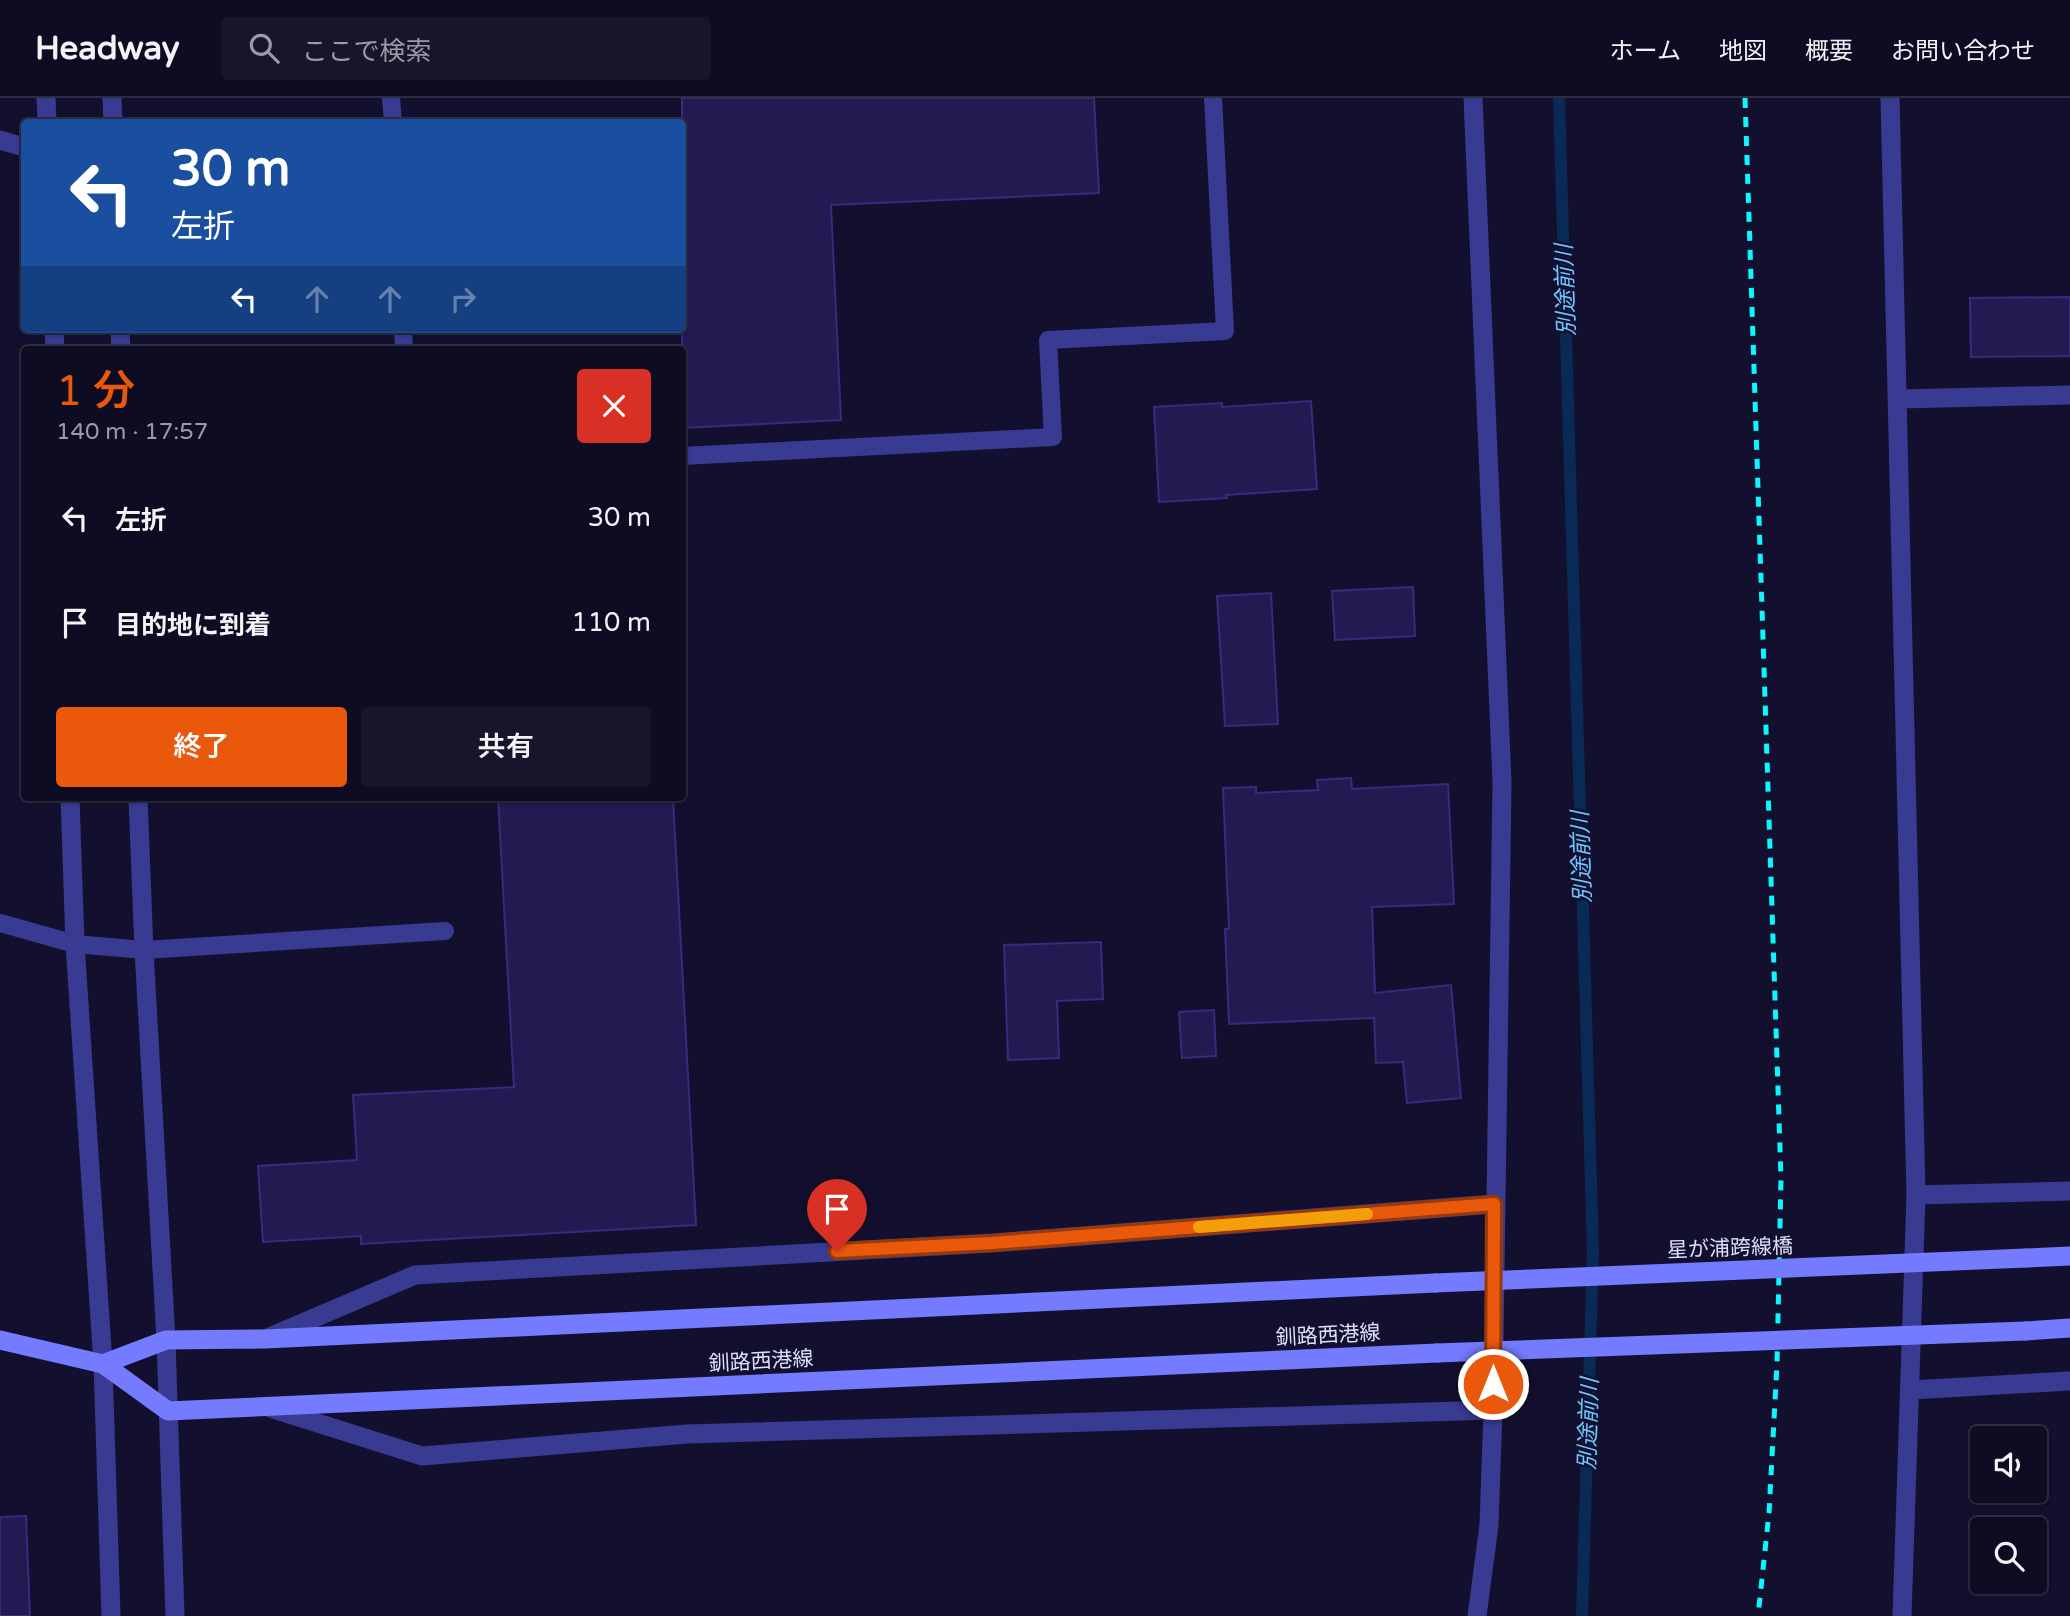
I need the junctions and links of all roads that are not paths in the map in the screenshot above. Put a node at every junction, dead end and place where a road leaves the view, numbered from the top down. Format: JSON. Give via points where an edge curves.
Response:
{"nodes":[{"id":1,"x":46,"y":98,"type":"edge"},
{"id":2,"x":112,"y":98,"type":"edge"},
{"id":3,"x":391,"y":98,"type":"edge"},
{"id":4,"x":1213,"y":98,"type":"edge"},
{"id":5,"x":1473,"y":98,"type":"edge"},
{"id":6,"x":1891,"y":98,"type":"edge"},
{"id":7,"x":47,"y":119,"type":"edge"},
{"id":8,"x":113,"y":119,"type":"edge"},
{"id":9,"x":393,"y":119,"type":"edge"},
{"id":10,"x":0,"y":140,"type":"edge"},
{"id":11,"x":21,"y":146,"type":"edge"},
{"id":12,"x":2070,"y":394,"type":"edge"},
{"id":13,"x":1899,"y":398,"type":"junction"},
{"id":14,"x":686,"y":456,"type":"edge"},
{"id":15,"x":70,"y":801,"type":"edge"},
{"id":16,"x":138,"y":801,"type":"edge"},
{"id":17,"x":0,"y":923,"type":"edge"},
{"id":18,"x":446,"y":931,"type":"dead end"},
{"id":19,"x":75,"y":944,"type":"junction"},
{"id":20,"x":144,"y":950,"type":"junction"},
{"id":21,"x":2070,"y":1191,"type":"edge"},
{"id":22,"x":1916,"y":1195,"type":"junction"},
{"id":23,"x":1494,"y":1204,"type":"junction"},
{"id":24,"x":2070,"y":1256,"type":"edge"},
{"id":25,"x":2070,"y":1328,"type":"edge"},
{"id":26,"x":265,"y":1339,"type":"junction"},
{"id":27,"x":0,"y":1340,"type":"edge"},
{"id":28,"x":166,"y":1340,"type":"junction"},
{"id":29,"x":103,"y":1364,"type":"junction"},
{"id":30,"x":2070,"y":1381,"type":"edge"},
{"id":31,"x":1910,"y":1391,"type":"junction"},
{"id":32,"x":266,"y":1406,"type":"junction"},
{"id":33,"x":1493,"y":1410,"type":"junction"},
{"id":34,"x":169,"y":1411,"type":"junction"},
{"id":35,"x":111,"y":1616,"type":"edge"},
{"id":36,"x":175,"y":1616,"type":"edge"},
{"id":37,"x":1477,"y":1616,"type":"edge"},
{"id":38,"x":1902,"y":1616,"type":"edge"}],
"edges":[{"from":1,"to":7,"type":"street"},
{"from":2,"to":8,"type":"street"},
{"from":3,"to":9,"type":"lane"},
{"from":4,"to":14,"type":"lane","via":[[1225,331],[1048,340],[1053,437]]},
{"from":5,"to":23,"type":"street","via":[[1502,782]]},
{"from":6,"to":13,"type":"street"},
{"from":10,"to":11,"type":"street"},
{"from":12,"to":13,"type":"street"},
{"from":13,"to":22,"type":"street"},
{"from":15,"to":19,"type":"street"},
{"from":16,"to":20,"type":"street"},
{"from":17,"to":19,"type":"lane"},
{"from":18,"to":20,"type":"lane"},
{"from":19,"to":20,"type":"lane"},
{"from":19,"to":29,"type":"street"},
{"from":20,"to":28,"type":"street"},
{"from":21,"to":22,"type":"street"},
{"from":22,"to":31,"type":"street"},
{"from":23,"to":26,"type":"street","via":[[992,1243],[415,1275]]},
{"from":23,"to":33,"type":"street"},
{"from":24,"to":26,"type":"main road","name":"星が浦跨線橋","bridge":true},
{"from":25,"to":32,"type":"main road","name":"釧路西港線","bridge":true},
{"from":26,"to":28,"type":"main road"},
{"from":27,"to":29,"type":"main road"},
{"from":28,"to":29,"type":"main road"},
{"from":28,"to":34,"type":"street"},
{"from":29,"to":34,"type":"main road"},
{"from":29,"to":35,"type":"street"},
{"from":30,"to":31,"type":"street"},
{"from":31,"to":38,"type":"street"},
{"from":32,"to":33,"type":"street","via":[[422,1456],[687,1434]]},
{"from":32,"to":34,"type":"main road","name":"釧路西港線"},
{"from":33,"to":37,"type":"street","via":[[1489,1525]]},
{"from":34,"to":36,"type":"street"}]}
